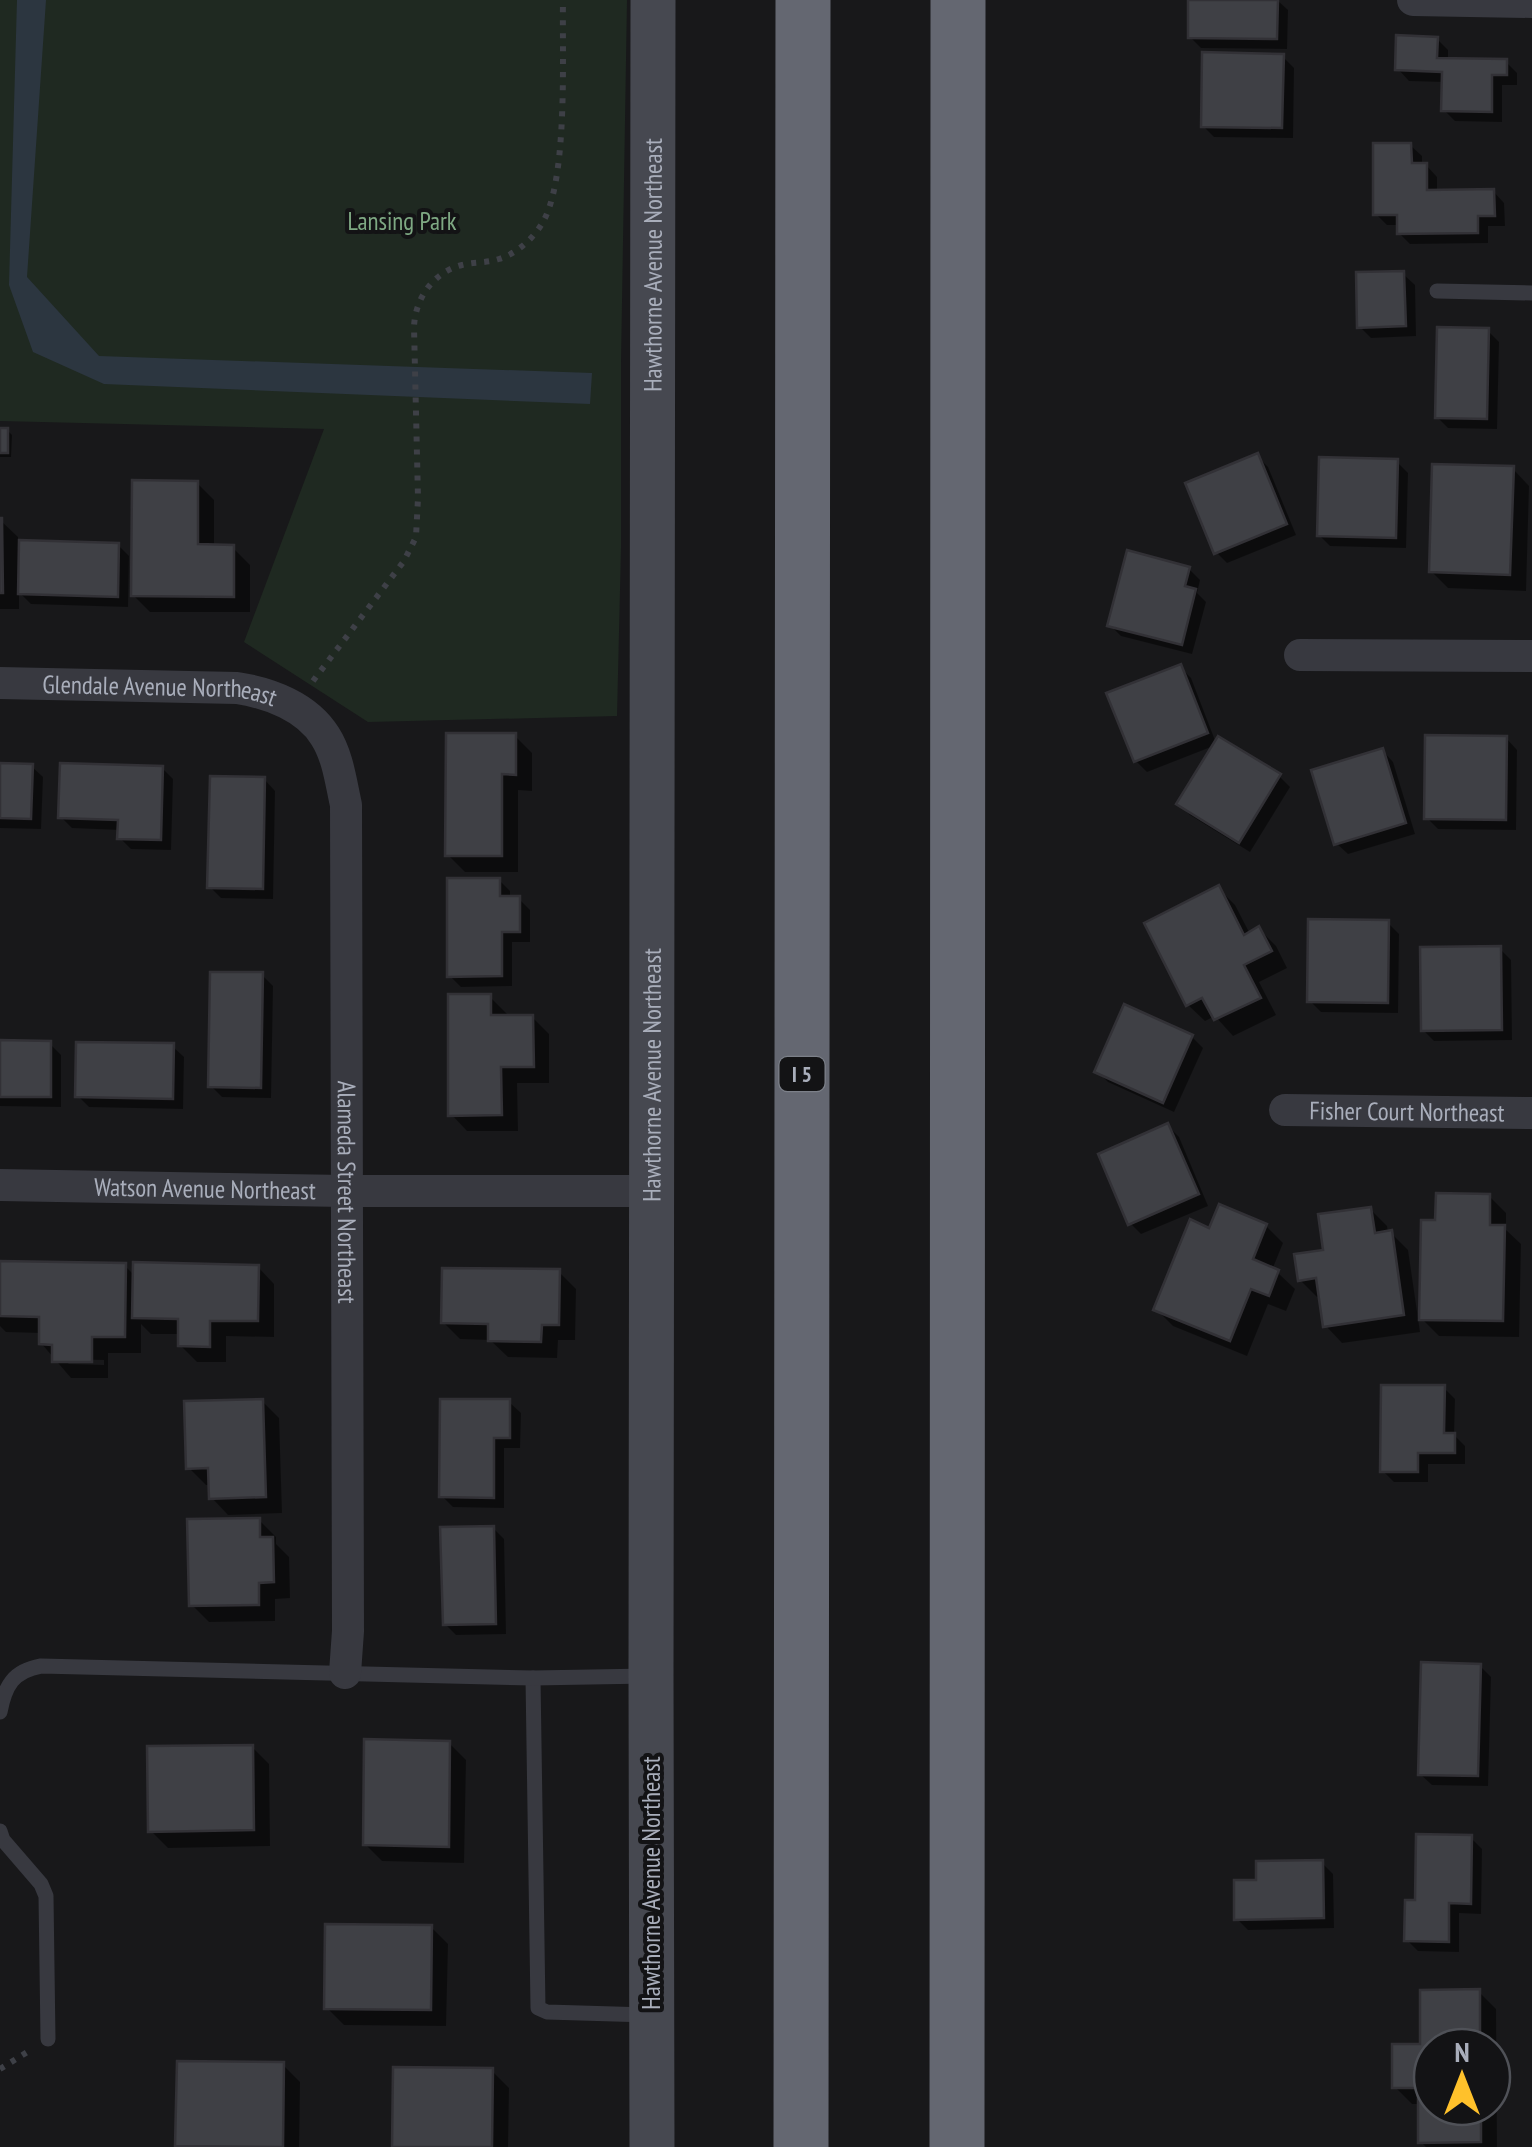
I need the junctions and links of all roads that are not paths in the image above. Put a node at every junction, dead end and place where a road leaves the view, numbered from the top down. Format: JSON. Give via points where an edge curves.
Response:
{"nodes":[{"id":1,"x":653,"y":0,"type":"edge"},
{"id":2,"x":803,"y":0,"type":"edge"},
{"id":3,"x":958,"y":0,"type":"edge"},
{"id":4,"x":1413,"y":0,"type":"edge"},
{"id":5,"x":1532,"y":2,"type":"edge"},
{"id":6,"x":1437,"y":291,"type":"dead end"},
{"id":7,"x":1532,"y":293,"type":"edge"},
{"id":8,"x":1300,"y":654,"type":"dead end"},
{"id":9,"x":1532,"y":656,"type":"edge"},
{"id":10,"x":0,"y":682,"type":"edge"},
{"id":11,"x":310,"y":720,"type":"joint"},
{"id":12,"x":1285,"y":1110,"type":"dead end"},
{"id":13,"x":1532,"y":1113,"type":"edge"},
{"id":14,"x":0,"y":1185,"type":"edge"},
{"id":15,"x":346,"y":1191,"type":"junction"},
{"id":16,"x":652,"y":1191,"type":"junction"},
{"id":17,"x":344,"y":1673,"type":"junction"},
{"id":18,"x":650,"y":1676,"type":"junction"},
{"id":19,"x":533,"y":1678,"type":"junction"},
{"id":20,"x":0,"y":1712,"type":"edge"},
{"id":21,"x":0,"y":1831,"type":"edge"},
{"id":22,"x":652,"y":2015,"type":"junction"},
{"id":23,"x":48,"y":2039,"type":"dead end"},
{"id":24,"x":652,"y":2147,"type":"edge"},
{"id":25,"x":801,"y":2147,"type":"edge"},
{"id":26,"x":957,"y":2147,"type":"edge"}],
"edges":[{"from":1,"to":16,"type":"main road","name":"Hawthorne Avenue Northeast"},
{"from":2,"to":25,"type":"highway","number":"I 5"},
{"from":3,"to":26,"type":"highway"},
{"from":4,"to":5,"type":"street"},
{"from":6,"to":7,"type":"lane"},
{"from":8,"to":9,"type":"street"},
{"from":10,"to":11,"type":"street","name":"Glendale Avenue Northeast","via":[[237,688],[284,702]]},
{"from":11,"to":15,"type":"street","name":"Alameda Street Northeast","via":[[325,736],[346,805]]},
{"from":12,"to":13,"type":"street","name":"Fisher Court Northeast"},
{"from":14,"to":15,"type":"street","name":"Watson Avenue Northeast"},
{"from":15,"to":16,"type":"street","name":"Watson Avenue Northeast"},
{"from":15,"to":17,"type":"street","name":"Alameda Street Northeast"},
{"from":16,"to":18,"type":"main road","name":"Hawthorne Avenue Northeast"},
{"from":17,"to":19,"type":"lane"},
{"from":17,"to":20,"type":"lane","via":[[41,1666],[13,1676]]},
{"from":18,"to":19,"type":"lane"},
{"from":18,"to":22,"type":"main road","name":"Hawthorne Avenue Northeast"},
{"from":19,"to":22,"type":"lane","via":[[538,2008]]},
{"from":21,"to":23,"type":"lane","via":[[46,1896]]},
{"from":22,"to":24,"type":"main road","name":"Hawthorne Avenue Northeast"}]}
